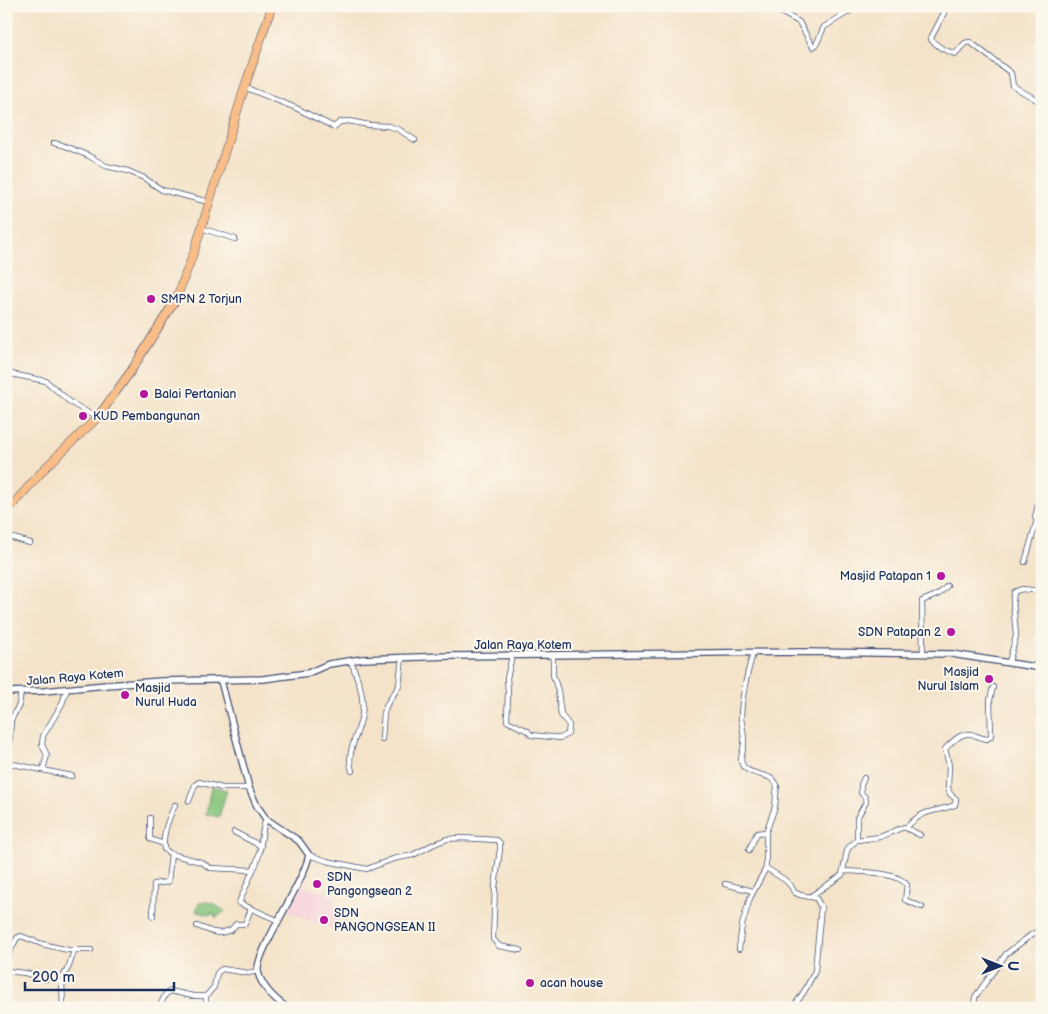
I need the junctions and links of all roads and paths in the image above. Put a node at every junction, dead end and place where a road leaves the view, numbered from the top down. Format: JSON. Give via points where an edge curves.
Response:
{"nodes":[{"id":1,"x":272,"y":6,"type":"edge"},
{"id":2,"x":755,"y":6,"type":"edge"},
{"id":3,"x":772,"y":6,"type":"edge"},
{"id":4,"x":858,"y":6,"type":"edge"},
{"id":5,"x":943,"y":6,"type":"edge"},
{"id":6,"x":777,"y":10,"type":"junction"},
{"id":7,"x":244,"y":87,"type":"junction"},
{"id":8,"x":1042,"y":103,"type":"edge"},
{"id":9,"x":415,"y":140,"type":"dead end"},
{"id":10,"x":54,"y":143,"type":"dead end"},
{"id":11,"x":209,"y":202,"type":"junction"},
{"id":12,"x":202,"y":228,"type":"junction"},
{"id":13,"x":235,"y":239,"type":"dead end"},
{"id":14,"x":6,"y":373,"type":"edge"},
{"id":15,"x":97,"y":418,"type":"junction"},
{"id":16,"x":1042,"y":489,"type":"edge"},
{"id":17,"x":6,"y":512,"type":"edge"},
{"id":18,"x":1039,"y":521,"type":"edge"},
{"id":19,"x":6,"y":536,"type":"edge"},
{"id":20,"x":30,"y":543,"type":"dead end"},
{"id":21,"x":1025,"y":562,"type":"dead end"},
{"id":22,"x":947,"y":586,"type":"dead end"},
{"id":23,"x":1042,"y":591,"type":"edge"},
{"id":24,"x":753,"y":653,"type":"junction"},
{"id":25,"x":923,"y":654,"type":"junction"},
{"id":26,"x":553,"y":655,"type":"junction"},
{"id":27,"x":512,"y":656,"type":"junction"},
{"id":28,"x":402,"y":657,"type":"junction"},
{"id":29,"x":351,"y":661,"type":"junction"},
{"id":30,"x":1010,"y":662,"type":"junction"},
{"id":31,"x":1042,"y":668,"type":"edge"},
{"id":32,"x":221,"y":681,"type":"junction"},
{"id":33,"x":993,"y":687,"type":"dead end"},
{"id":34,"x":67,"y":689,"type":"junction"},
{"id":35,"x":6,"y":692,"type":"edge"},
{"id":36,"x":21,"y":692,"type":"junction"},
{"id":37,"x":1042,"y":701,"type":"edge"},
{"id":38,"x":1038,"y":713,"type":"dead end"},
{"id":39,"x":382,"y":739,"type":"dead end"},
{"id":40,"x":43,"y":770,"type":"junction"},
{"id":41,"x":352,"y":770,"type":"dead end"},
{"id":42,"x":72,"y":776,"type":"dead end"},
{"id":43,"x":864,"y":778,"type":"dead end"},
{"id":44,"x":249,"y":788,"type":"junction"},
{"id":45,"x":189,"y":801,"type":"dead end"},
{"id":46,"x":175,"y":805,"type":"dead end"},
{"id":47,"x":150,"y":818,"type":"dead end"},
{"id":48,"x":266,"y":819,"type":"junction"},
{"id":49,"x":907,"y":828,"type":"junction"},
{"id":50,"x":234,"y":832,"type":"dead end"},
{"id":51,"x":766,"y":832,"type":"junction"},
{"id":52,"x":920,"y":835,"type":"dead end"},
{"id":53,"x":858,"y":840,"type":"junction"},
{"id":54,"x":164,"y":844,"type":"junction"},
{"id":55,"x":261,"y":846,"type":"junction"},
{"id":56,"x":749,"y":850,"type":"dead end"},
{"id":57,"x":171,"y":854,"type":"junction"},
{"id":58,"x":309,"y":855,"type":"junction"},
{"id":59,"x":766,"y":868,"type":"junction"},
{"id":60,"x":253,"y":870,"type":"junction"},
{"id":61,"x":844,"y":871,"type":"junction"},
{"id":62,"x":725,"y":884,"type":"dead end"},
{"id":63,"x":753,"y":892,"type":"junction"},
{"id":64,"x":811,"y":896,"type":"junction"},
{"id":65,"x":922,"y":907,"type":"dead end"},
{"id":66,"x":251,"y":909,"type":"junction"},
{"id":67,"x":153,"y":916,"type":"dead end"},
{"id":68,"x":279,"y":920,"type":"junction"},
{"id":69,"x":197,"y":926,"type":"dead end"},
{"id":70,"x":1042,"y":929,"type":"edge"},
{"id":71,"x":739,"y":948,"type":"dead end"},
{"id":72,"x":91,"y":950,"type":"dead end"},
{"id":73,"x":520,"y":950,"type":"dead end"},
{"id":74,"x":8,"y":951,"type":"edge"},
{"id":75,"x":74,"y":951,"type":"junction"},
{"id":76,"x":6,"y":960,"type":"edge"},
{"id":77,"x":6,"y":971,"type":"edge"},
{"id":78,"x":258,"y":971,"type":"junction"},
{"id":79,"x":46,"y":979,"type":"dead end"},
{"id":80,"x":206,"y":996,"type":"junction"},
{"id":81,"x":63,"y":1008,"type":"edge"},
{"id":82,"x":159,"y":1008,"type":"edge"},
{"id":83,"x":206,"y":1008,"type":"edge"},
{"id":84,"x":287,"y":1008,"type":"edge"},
{"id":85,"x":793,"y":1008,"type":"edge"},
{"id":86,"x":974,"y":1008,"type":"edge"}],
"edges":[{"from":1,"to":7,"type":"highway"},
{"from":2,"to":6,"type":"street"},
{"from":3,"to":6,"type":"street"},
{"from":4,"to":6,"type":"street","via":[[829,23],[813,47],[799,22]]},
{"from":5,"to":8,"type":"street","via":[[944,13],[932,41],[955,54],[970,42],[1011,73],[1013,86]]},
{"from":7,"to":9,"type":"street","via":[[334,127],[349,120],[388,126]]},
{"from":7,"to":11,"type":"highway"},
{"from":10,"to":11,"type":"street","via":[[106,166],[128,171],[162,190]]},
{"from":11,"to":12,"type":"highway"},
{"from":12,"to":13,"type":"street"},
{"from":12,"to":15,"type":"highway","via":[[176,299],[136,364]]},
{"from":14,"to":15,"type":"street","via":[[46,381],[70,402]]},
{"from":15,"to":17,"type":"highway","via":[[46,467]]},
{"from":16,"to":18,"type":"street","via":[[1036,514]]},
{"from":18,"to":21,"type":"street"},
{"from":19,"to":20,"type":"street"},
{"from":22,"to":25,"type":"street","via":[[940,594],[922,601]]},
{"from":23,"to":30,"type":"street","via":[[1022,589],[1014,592],[1016,636]]},
{"from":24,"to":25,"type":"street","name":"Jalan Raya Kotem"},
{"from":24,"to":26,"type":"street","name":"Jalan Raya Kotem"},
{"from":24,"to":51,"type":"street","via":[[742,710],[744,740],[741,763],[745,769],[772,778],[777,785],[775,807]]},
{"from":25,"to":30,"type":"street","name":"Jalan Raya Kotem","via":[[952,654]]},
{"from":26,"to":27,"type":"street","name":"Jalan Raya Kotem"},
{"from":26,"to":27,"type":"street","via":[[553,676],[561,715],[569,725],[568,734],[560,738],[531,734],[506,722],[507,678]]},
{"from":27,"to":28,"type":"street","name":"Jalan Raya Kotem"},
{"from":28,"to":29,"type":"street","name":"Jalan Raya Kotem"},
{"from":28,"to":39,"type":"street","via":[[399,686],[384,712]]},
{"from":29,"to":32,"type":"street","name":"Jalan Raya Kotem","via":[[286,677]]},
{"from":29,"to":41,"type":"street","via":[[360,686],[363,710],[352,751]]},
{"from":30,"to":31,"type":"street","name":"Jalan Raya Kotem"},
{"from":32,"to":34,"type":"street","name":"Jalan Raya Kotem","via":[[127,683]]},
{"from":32,"to":44,"type":"street"},
{"from":33,"to":49,"type":"street","via":[[991,736],[988,739],[965,734],[945,749],[949,765],[948,788],[956,799],[955,805],[924,813]]},
{"from":34,"to":36,"type":"street","name":"Jalan Raya Kotem"},
{"from":34,"to":40,"type":"street","via":[[66,697],[41,740],[47,755]]},
{"from":35,"to":36,"type":"street","name":"Jalan Raya Kotem"},
{"from":36,"to":40,"type":"street","via":[[11,720],[8,761]]},
{"from":37,"to":38,"type":"street"},
{"from":40,"to":42,"type":"street"},
{"from":43,"to":53,"type":"street","via":[[861,793],[866,802],[857,818]]},
{"from":44,"to":45,"type":"street","via":[[222,788],[199,782]]},
{"from":44,"to":48,"type":"street"},
{"from":46,"to":54,"type":"street"},
{"from":47,"to":54,"type":"street","via":[[150,839]]},
{"from":48,"to":55,"type":"street"},
{"from":48,"to":58,"type":"street","via":[[298,841]]},
{"from":49,"to":52,"type":"street"},
{"from":49,"to":53,"type":"street"},
{"from":50,"to":55,"type":"street"},
{"from":51,"to":56,"type":"street","via":[[757,833]]},
{"from":51,"to":59,"type":"street"},
{"from":53,"to":61,"type":"street","via":[[846,851]]},
{"from":54,"to":57,"type":"street","via":[[164,850]]},
{"from":55,"to":60,"type":"street"},
{"from":57,"to":60,"type":"street","via":[[191,858],[210,868]]},
{"from":57,"to":67,"type":"street","via":[[168,882],[154,884]]},
{"from":58,"to":68,"type":"street","via":[[308,864]]},
{"from":58,"to":73,"type":"street","via":[[366,869],[447,839],[497,840],[500,849],[493,939],[499,946]]},
{"from":59,"to":63,"type":"street"},
{"from":59,"to":64,"type":"street","via":[[785,880],[794,892]]},
{"from":60,"to":66,"type":"street","via":[[239,903]]},
{"from":61,"to":64,"type":"street","via":[[838,879]]},
{"from":61,"to":65,"type":"street","via":[[872,872],[902,881],[906,885],[905,900]]},
{"from":62,"to":63,"type":"street"},
{"from":63,"to":71,"type":"street","via":[[742,925]]},
{"from":64,"to":85,"type":"street","via":[[821,907],[817,965]]},
{"from":66,"to":68,"type":"street"},
{"from":66,"to":69,"type":"street","via":[[245,924],[236,924],[225,932],[213,932]]},
{"from":68,"to":78,"type":"street","via":[[260,958]]},
{"from":70,"to":86,"type":"street","via":[[1006,954],[975,997]]},
{"from":72,"to":75,"type":"street"},
{"from":74,"to":75,"type":"street","via":[[21,936]]},
{"from":74,"to":76,"type":"street"},
{"from":75,"to":81,"type":"street","via":[[62,979]]},
{"from":77,"to":79,"type":"street"},
{"from":78,"to":80,"type":"street","via":[[243,973],[222,969],[217,972],[214,987]]},
{"from":78,"to":84,"type":"street","via":[[270,994]]},
{"from":80,"to":82,"type":"street","via":[[170,991]]},
{"from":80,"to":83,"type":"street"}]}
